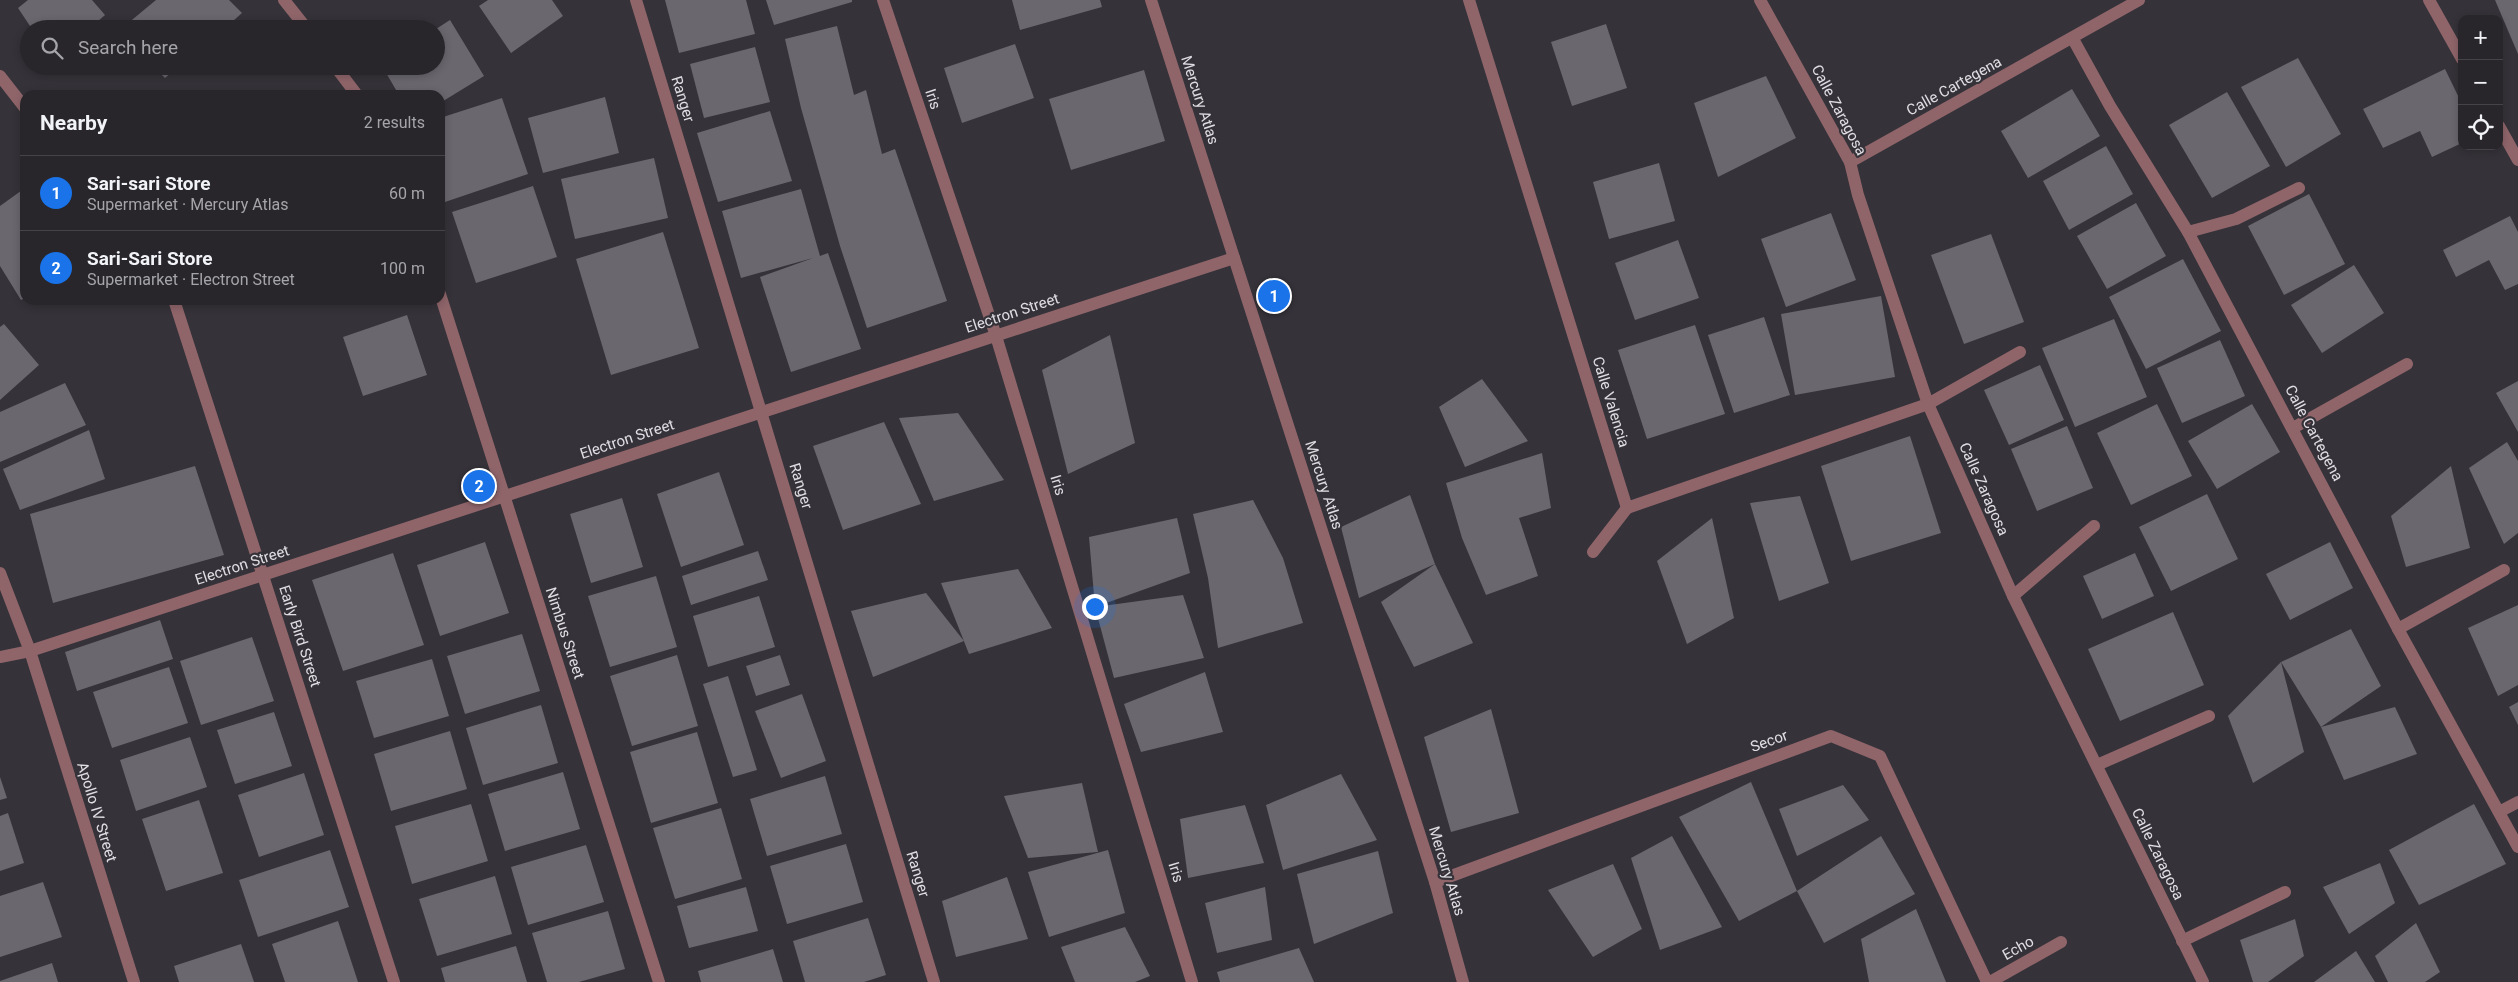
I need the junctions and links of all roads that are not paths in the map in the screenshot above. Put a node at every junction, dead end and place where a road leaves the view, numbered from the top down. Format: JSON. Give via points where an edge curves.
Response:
{"nodes":[{"id":1,"x":284,"y":0,"type":"edge"},
{"id":2,"x":636,"y":0,"type":"edge"},
{"id":3,"x":883,"y":0,"type":"edge"},
{"id":4,"x":1151,"y":0,"type":"edge"},
{"id":5,"x":1469,"y":0,"type":"edge"},
{"id":6,"x":1760,"y":0,"type":"edge"},
{"id":7,"x":2139,"y":0,"type":"edge"},
{"id":8,"x":2429,"y":0,"type":"edge"},
{"id":9,"x":299,"y":20,"type":"edge"},
{"id":10,"x":2073,"y":39,"type":"junction"},
{"id":11,"x":2458,"y":52,"type":"edge"},
{"id":12,"x":342,"y":75,"type":"edge"},
{"id":13,"x":0,"y":76,"type":"edge"},
{"id":14,"x":353,"y":90,"type":"edge"},
{"id":15,"x":20,"y":102,"type":"edge"},
{"id":16,"x":2503,"y":133,"type":"edge"},
{"id":17,"x":2518,"y":160,"type":"edge"},
{"id":18,"x":1850,"y":162,"type":"junction"},
{"id":19,"x":2299,"y":188,"type":"dead end"},
{"id":20,"x":2188,"y":232,"type":"junction"},
{"id":21,"x":1234,"y":258,"type":"junction"},
{"id":22,"x":176,"y":305,"type":"edge"},
{"id":23,"x":443,"y":305,"type":"edge"},
{"id":24,"x":996,"y":336,"type":"junction"},
{"id":25,"x":2020,"y":352,"type":"dead end"},
{"id":26,"x":2407,"y":364,"type":"dead end"},
{"id":27,"x":1928,"y":404,"type":"junction"},
{"id":28,"x":761,"y":412,"type":"junction"},
{"id":29,"x":2293,"y":428,"type":"junction"},
{"id":30,"x":504,"y":496,"type":"junction"},
{"id":31,"x":1627,"y":508,"type":"junction"},
{"id":32,"x":2094,"y":526,"type":"dead end"},
{"id":33,"x":1592,"y":552,"type":"dead end"},
{"id":34,"x":2504,"y":570,"type":"dead end"},
{"id":35,"x":0,"y":573,"type":"edge"},
{"id":36,"x":263,"y":575,"type":"junction"},
{"id":37,"x":2013,"y":596,"type":"junction"},
{"id":38,"x":2398,"y":629,"type":"junction"},
{"id":39,"x":30,"y":651,"type":"junction"},
{"id":40,"x":0,"y":657,"type":"edge"},
{"id":41,"x":2208,"y":716,"type":"dead end"},
{"id":42,"x":2096,"y":765,"type":"junction"},
{"id":43,"x":2518,"y":802,"type":"edge"},
{"id":44,"x":2499,"y":812,"type":"junction"},
{"id":45,"x":2518,"y":847,"type":"edge"},
{"id":46,"x":1435,"y":882,"type":"junction"},
{"id":47,"x":2285,"y":892,"type":"dead end"},
{"id":48,"x":2182,"y":940,"type":"junction"},
{"id":49,"x":2062,"y":942,"type":"dead end"},
{"id":50,"x":134,"y":982,"type":"edge"},
{"id":51,"x":394,"y":982,"type":"edge"},
{"id":52,"x":659,"y":982,"type":"edge"},
{"id":53,"x":934,"y":982,"type":"edge"},
{"id":54,"x":1192,"y":982,"type":"edge"},
{"id":55,"x":1463,"y":982,"type":"edge"},
{"id":56,"x":1989,"y":982,"type":"edge"},
{"id":57,"x":2202,"y":982,"type":"edge"}],
"edges":[{"from":1,"to":9,"type":"street"},
{"from":2,"to":28,"type":"street","name":"Ranger"},
{"from":3,"to":24,"type":"street","name":"Iris"},
{"from":4,"to":21,"type":"street","name":"Mercury Atlas"},
{"from":5,"to":31,"type":"street","name":"Calle Valencia"},
{"from":6,"to":18,"type":"street","name":"Calle Zaragosa"},
{"from":7,"to":10,"type":"street","name":"Calle Cartegena"},
{"from":8,"to":11,"type":"street"},
{"from":10,"to":18,"type":"street","name":"Calle Cartegena"},
{"from":10,"to":20,"type":"street","name":"Calle Cartegena","via":[[2110,106]]},
{"from":12,"to":14,"type":"street"},
{"from":13,"to":15,"type":"street"},
{"from":16,"to":17,"type":"street"},
{"from":18,"to":27,"type":"street","name":"Calle Zaragosa","via":[[1858,195]]},
{"from":19,"to":20,"type":"street","via":[[2236,219]]},
{"from":20,"to":29,"type":"street","name":"Calle Cartegena"},
{"from":21,"to":24,"type":"street","name":"Electron Street"},
{"from":21,"to":46,"type":"street","name":"Mercury Atlas"},
{"from":22,"to":36,"type":"street","name":"Early Bird Street"},
{"from":23,"to":30,"type":"street","name":"Nimbus Street"},
{"from":24,"to":28,"type":"street","name":"Electron Street"},
{"from":24,"to":54,"type":"street","name":"Iris"},
{"from":25,"to":27,"type":"street"},
{"from":26,"to":29,"type":"street"},
{"from":27,"to":31,"type":"street"},
{"from":27,"to":37,"type":"street","name":"Calle Zaragosa"},
{"from":28,"to":30,"type":"street","name":"Electron Street"},
{"from":28,"to":53,"type":"street","name":"Ranger"},
{"from":29,"to":38,"type":"street","name":"Calle Cartegena"},
{"from":30,"to":36,"type":"street","name":"Electron Street"},
{"from":30,"to":52,"type":"street","name":"Nimbus Street"},
{"from":31,"to":33,"type":"street"},
{"from":32,"to":37,"type":"street"},
{"from":34,"to":38,"type":"street"},
{"from":35,"to":39,"type":"street","name":"Apollo IV Street"},
{"from":36,"to":39,"type":"street","name":"Electron Street"},
{"from":36,"to":51,"type":"street","name":"Early Bird Street"},
{"from":37,"to":42,"type":"street","name":"Calle Zaragosa"},
{"from":38,"to":44,"type":"street","name":"Calle Cartegena"},
{"from":39,"to":40,"type":"street","name":"Electron Street"},
{"from":39,"to":50,"type":"street","name":"Apollo IV Street"},
{"from":41,"to":42,"type":"street"},
{"from":42,"to":48,"type":"street","name":"Calle Zaragosa"},
{"from":43,"to":44,"type":"street"},
{"from":44,"to":45,"type":"street","name":"Calle Cartegena"},
{"from":46,"to":55,"type":"street","name":"Mercury Atlas"},
{"from":46,"to":56,"type":"street","name":"Secor","via":[[1831,736],[1880,756]]},
{"from":47,"to":48,"type":"street"},
{"from":48,"to":57,"type":"street","name":"Calle Zaragosa"},
{"from":49,"to":56,"type":"street","name":"Echo"}]}
